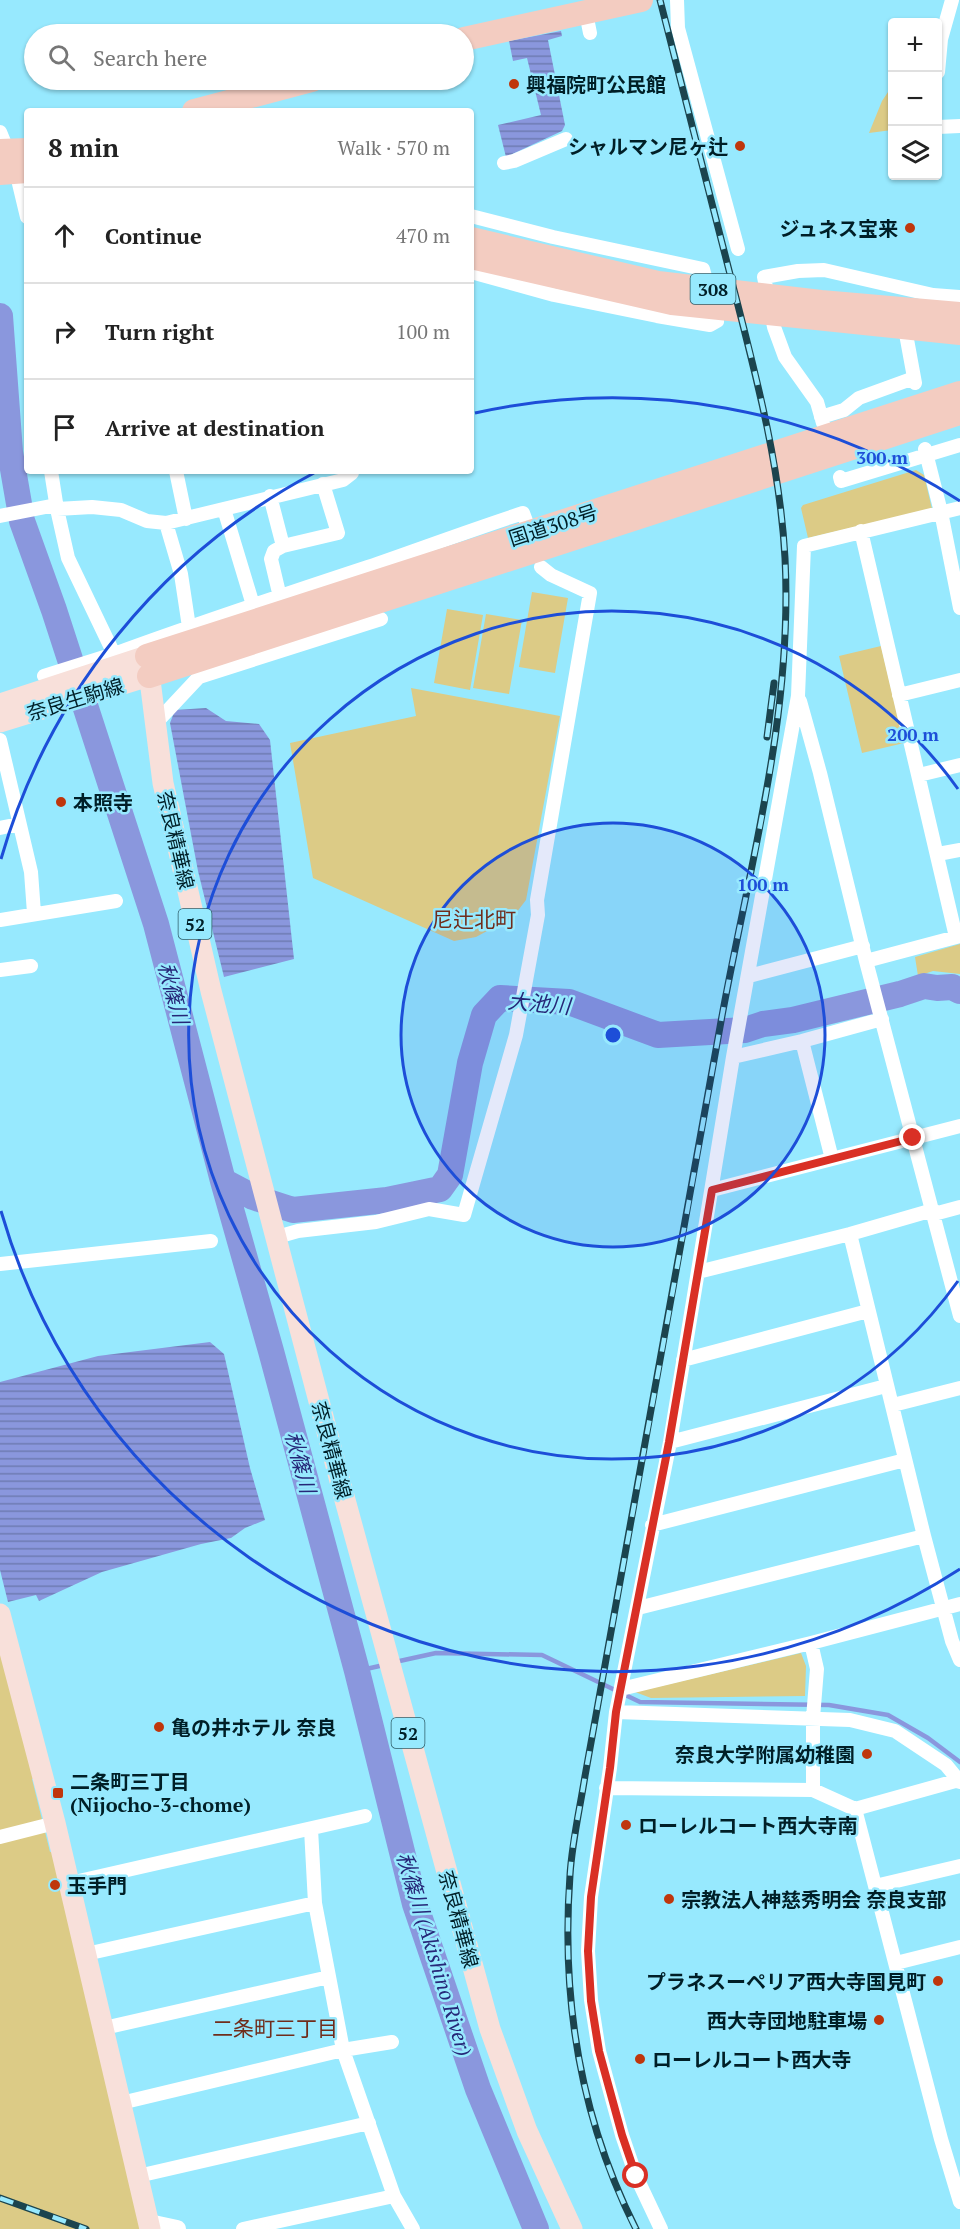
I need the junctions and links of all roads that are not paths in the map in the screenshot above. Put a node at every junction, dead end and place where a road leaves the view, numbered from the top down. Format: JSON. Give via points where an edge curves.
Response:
{"nodes":[{"id":1,"x":640,"y":0,"type":"edge"},
{"id":2,"x":677,"y":0,"type":"edge"},
{"id":3,"x":952,"y":0,"type":"edge"},
{"id":4,"x":942,"y":35,"type":"edge"},
{"id":5,"x":474,"y":38,"type":"edge"},
{"id":6,"x":274,"y":90,"type":"edge"},
{"id":7,"x":205,"y":108,"type":"edge"},
{"id":8,"x":960,"y":126,"type":"edge"},
{"id":9,"x":942,"y":127,"type":"edge"},
{"id":10,"x":566,"y":139,"type":"dead end"},
{"id":11,"x":11,"y":159,"type":"edge"},
{"id":12,"x":504,"y":163,"type":"dead end"},
{"id":13,"x":24,"y":206,"type":"edge"},
{"id":14,"x":474,"y":217,"type":"edge"},
{"id":15,"x":474,"y":239,"type":"edge"},
{"id":16,"x":738,"y":249,"type":"dead end"},
{"id":17,"x":474,"y":258,"type":"edge"},
{"id":18,"x":474,"y":273,"type":"edge"},
{"id":19,"x":898,"y":286,"type":"junction"},
{"id":20,"x":960,"y":297,"type":"edge"},
{"id":21,"x":960,"y":314,"type":"edge"},
{"id":22,"x":960,"y":333,"type":"edge"},
{"id":23,"x":958,"y":384,"type":"edge"},
{"id":24,"x":960,"y":413,"type":"edge"},
{"id":25,"x":960,"y":429,"type":"edge"},
{"id":26,"x":960,"y":445,"type":"edge"},
{"id":27,"x":925,"y":452,"type":"junction"},
{"id":28,"x":794,"y":465,"type":"junction"},
{"id":29,"x":51,"y":474,"type":"edge"},
{"id":30,"x":177,"y":474,"type":"edge"},
{"id":31,"x":351,"y":474,"type":"edge"},
{"id":32,"x":840,"y":477,"type":"dead end"},
{"id":33,"x":323,"y":484,"type":"junction"},
{"id":34,"x":270,"y":496,"type":"junction"},
{"id":35,"x":682,"y":500,"type":"junction"},
{"id":36,"x":55,"y":506,"type":"junction"},
{"id":37,"x":960,"y":508,"type":"edge"},
{"id":38,"x":224,"y":509,"type":"junction"},
{"id":39,"x":940,"y":512,"type":"junction"},
{"id":40,"x":0,"y":516,"type":"edge"},
{"id":41,"x":186,"y":519,"type":"junction"},
{"id":42,"x":526,"y":521,"type":"dead end"},
{"id":43,"x":166,"y":523,"type":"junction"},
{"id":44,"x":861,"y":531,"type":"junction"},
{"id":45,"x":283,"y":546,"type":"junction"},
{"id":46,"x":544,"y":557,"type":"junction"},
{"id":47,"x":279,"y":597,"type":"junction"},
{"id":48,"x":253,"y":605,"type":"junction"},
{"id":49,"x":960,"y":608,"type":"edge"},
{"id":50,"x":381,"y":619,"type":"dead end"},
{"id":51,"x":189,"y":627,"type":"junction"},
{"id":52,"x":148,"y":666,"type":"junction"},
{"id":53,"x":117,"y":669,"type":"junction"},
{"id":54,"x":960,"y":680,"type":"edge"},
{"id":55,"x":54,"y":689,"type":"junction"},
{"id":56,"x":899,"y":695,"type":"junction"},
{"id":57,"x":798,"y":696,"type":"junction"},
{"id":58,"x":0,"y":704,"type":"edge"},
{"id":59,"x":0,"y":723,"type":"edge"},
{"id":60,"x":155,"y":724,"type":"junction"},
{"id":61,"x":0,"y":740,"type":"edge"},
{"id":62,"x":960,"y":765,"type":"edge"},
{"id":63,"x":919,"y":774,"type":"junction"},
{"id":64,"x":19,"y":824,"type":"junction"},
{"id":65,"x":0,"y":828,"type":"edge"},
{"id":66,"x":960,"y":850,"type":"edge"},
{"id":67,"x":938,"y":855,"type":"junction"},
{"id":68,"x":116,"y":901,"type":"dead end"},
{"id":69,"x":34,"y":913,"type":"junction"},
{"id":70,"x":0,"y":920,"type":"edge"},
{"id":71,"x":958,"y":937,"type":"edge"},
{"id":72,"x":863,"y":946,"type":"junction"},
{"id":73,"x":866,"y":961,"type":"junction"},
{"id":74,"x":32,"y":966,"type":"dead end"},
{"id":75,"x":0,"y":970,"type":"edge"},
{"id":76,"x":749,"y":976,"type":"junction"},
{"id":77,"x":881,"y":1017,"type":"junction"},
{"id":78,"x":802,"y":1041,"type":"junction"},
{"id":79,"x":733,"y":1057,"type":"junction"},
{"id":80,"x":960,"y":1126,"type":"edge"},
{"id":81,"x":913,"y":1138,"type":"junction"},
{"id":82,"x":832,"y":1159,"type":"junction"},
{"id":83,"x":712,"y":1190,"type":"junction"},
{"id":84,"x":960,"y":1208,"type":"edge"},
{"id":85,"x":934,"y":1212,"type":"junction"},
{"id":86,"x":275,"y":1232,"type":"junction"},
{"id":87,"x":850,"y":1234,"type":"junction"},
{"id":88,"x":211,"y":1241,"type":"dead end"},
{"id":89,"x":0,"y":1264,"type":"edge"},
{"id":90,"x":698,"y":1272,"type":"junction"},
{"id":91,"x":955,"y":1277,"type":"edge"},
{"id":92,"x":868,"y":1311,"type":"junction"},
{"id":93,"x":960,"y":1316,"type":"edge"},
{"id":94,"x":683,"y":1360,"type":"junction"},
{"id":95,"x":886,"y":1386,"type":"junction"},
{"id":96,"x":960,"y":1388,"type":"edge"},
{"id":97,"x":893,"y":1405,"type":"junction"},
{"id":98,"x":669,"y":1442,"type":"junction"},
{"id":99,"x":905,"y":1460,"type":"junction"},
{"id":100,"x":652,"y":1525,"type":"junction"},
{"id":101,"x":924,"y":1536,"type":"junction"},
{"id":102,"x":960,"y":1604,"type":"edge"},
{"id":103,"x":638,"y":1608,"type":"junction"},
{"id":104,"x":944,"y":1608,"type":"junction"},
{"id":105,"x":0,"y":1614,"type":"edge"},
{"id":106,"x":811,"y":1643,"type":"junction"},
{"id":107,"x":960,"y":1660,"type":"edge"},
{"id":108,"x":621,"y":1689,"type":"junction"},
{"id":109,"x":616,"y":1712,"type":"junction"},
{"id":110,"x":813,"y":1718,"type":"junction"},
{"id":111,"x":959,"y":1781,"type":"edge"},
{"id":112,"x":606,"y":1788,"type":"junction"},
{"id":113,"x":813,"y":1790,"type":"junction"},
{"id":114,"x":855,"y":1809,"type":"junction"},
{"id":115,"x":365,"y":1816,"type":"dead end"},
{"id":116,"x":55,"y":1823,"type":"junction"},
{"id":117,"x":311,"y":1828,"type":"junction"},
{"id":118,"x":0,"y":1837,"type":"edge"},
{"id":119,"x":960,"y":1866,"type":"edge"},
{"id":120,"x":70,"y":1883,"type":"junction"},
{"id":121,"x":875,"y":1887,"type":"junction"},
{"id":122,"x":315,"y":1903,"type":"junction"},
{"id":123,"x":960,"y":1947,"type":"edge"},
{"id":124,"x":86,"y":1954,"type":"junction"},
{"id":125,"x":896,"y":1964,"type":"junction"},
{"id":126,"x":329,"y":1977,"type":"junction"},
{"id":127,"x":104,"y":2028,"type":"junction"},
{"id":128,"x":392,"y":2042,"type":"dead end"},
{"id":129,"x":343,"y":2050,"type":"junction"},
{"id":130,"x":121,"y":2103,"type":"junction"},
{"id":131,"x":369,"y":2123,"type":"junction"},
{"id":132,"x":138,"y":2176,"type":"junction"},
{"id":133,"x":394,"y":2196,"type":"junction"},
{"id":134,"x":960,"y":2202,"type":"edge"},
{"id":135,"x":149,"y":2226,"type":"edge"},
{"id":136,"x":177,"y":2229,"type":"edge"},
{"id":137,"x":243,"y":2229,"type":"edge"},
{"id":138,"x":413,"y":2229,"type":"edge"},
{"id":139,"x":572,"y":2229,"type":"edge"},
{"id":140,"x":661,"y":2229,"type":"edge"}],
"edges":[{"from":1,"to":5,"type":"highway","via":[[588,23]]},
{"from":2,"to":16,"type":"street","via":[[678,28]]},
{"from":3,"to":4,"type":"street"},
{"from":6,"to":7,"type":"highway"},
{"from":8,"to":9,"type":"street"},
{"from":10,"to":12,"type":"street"},
{"from":11,"to":13,"type":"street"},
{"from":14,"to":18,"type":"street","via":[[703,269],[717,321],[710,325],[657,316],[554,295]]},
{"from":15,"to":21,"type":"highway","number":"308","via":[[658,283]]},
{"from":17,"to":22,"type":"highway","number":"308","via":[[672,303]]},
{"from":19,"to":19,"type":"street","via":[[824,270],[764,277],[774,327],[785,357],[817,402],[822,420],[859,398],[914,381]]},
{"from":19,"to":20,"type":"street"},
{"from":23,"to":28,"type":"highway"},
{"from":24,"to":28,"type":"highway","name":"国道308号"},
{"from":25,"to":28,"type":"highway"},
{"from":26,"to":27,"type":"street"},
{"from":27,"to":32,"type":"street","via":[[841,481]]},
{"from":27,"to":39,"type":"street"},
{"from":28,"to":35,"type":"highway"},
{"from":28,"to":35,"type":"highway","name":"国道308号"},
{"from":29,"to":36,"type":"street"},
{"from":30,"to":41,"type":"street"},
{"from":31,"to":33,"type":"street","via":[[343,480]]},
{"from":33,"to":34,"type":"street"},
{"from":33,"to":45,"type":"street","via":[[338,533]]},
{"from":34,"to":38,"type":"street"},
{"from":34,"to":45,"type":"street"},
{"from":35,"to":46,"type":"highway","name":"国道308号"},
{"from":35,"to":52,"type":"highway","name":"国道308号"},
{"from":36,"to":40,"type":"street"},
{"from":36,"to":43,"type":"street","via":[[121,510],[147,521]]},
{"from":36,"to":53,"type":"street","via":[[68,558]]},
{"from":37,"to":39,"type":"street"},
{"from":38,"to":41,"type":"street"},
{"from":38,"to":48,"type":"street"},
{"from":39,"to":44,"type":"street"},
{"from":39,"to":49,"type":"street"},
{"from":41,"to":43,"type":"street"},
{"from":42,"to":47,"type":"street","via":[[523,513]]},
{"from":43,"to":51,"type":"street","via":[[181,574]]},
{"from":44,"to":56,"type":"street"},
{"from":44,"to":57,"type":"street","via":[[804,546]]},
{"from":45,"to":47,"type":"street","via":[[274,551],[271,559]]},
{"from":46,"to":52,"type":"highway","name":"国道308号"},
{"from":46,"to":86,"type":"street","via":[[551,575],[590,593],[516,1035],[464,1215],[429,1209],[376,1222]]},
{"from":47,"to":48,"type":"street"},
{"from":48,"to":51,"type":"street"},
{"from":50,"to":60,"type":"street","via":[[199,677]]},
{"from":51,"to":53,"type":"street"},
{"from":52,"to":53,"type":"main road","name":"奈良生駒線"},
{"from":52,"to":60,"type":"main road","name":"奈良精華線","number":"52"},
{"from":53,"to":55,"type":"main road","name":"奈良生駒線"},
{"from":54,"to":56,"type":"street"},
{"from":55,"to":58,"type":"main road","name":"奈良生駒線"},
{"from":55,"to":59,"type":"main road","name":"奈良生駒線"},
{"from":56,"to":63,"type":"street"},
{"from":57,"to":72,"type":"street"},
{"from":57,"to":76,"type":"street"},
{"from":60,"to":86,"type":"main road","name":"奈良精華線","number":"52","via":[[164,783],[211,991]]},
{"from":61,"to":64,"type":"street"},
{"from":62,"to":63,"type":"street"},
{"from":63,"to":67,"type":"street"},
{"from":64,"to":65,"type":"street"},
{"from":64,"to":69,"type":"street","via":[[31,872]]},
{"from":66,"to":67,"type":"street"},
{"from":67,"to":71,"type":"street"},
{"from":68,"to":69,"type":"street"},
{"from":69,"to":70,"type":"street"},
{"from":71,"to":73,"type":"street"},
{"from":72,"to":73,"type":"street"},
{"from":72,"to":76,"type":"street"},
{"from":73,"to":77,"type":"street"},
{"from":74,"to":75,"type":"street"},
{"from":76,"to":79,"type":"street"},
{"from":77,"to":78,"type":"street"},
{"from":77,"to":81,"type":"street"},
{"from":78,"to":79,"type":"street"},
{"from":78,"to":82,"type":"street"},
{"from":79,"to":83,"type":"street"},
{"from":80,"to":81,"type":"street"},
{"from":81,"to":82,"type":"street"},
{"from":81,"to":85,"type":"street"},
{"from":82,"to":83,"type":"street"},
{"from":83,"to":90,"type":"street"},
{"from":84,"to":85,"type":"street"},
{"from":85,"to":87,"type":"street"},
{"from":85,"to":91,"type":"street"},
{"from":86,"to":139,"type":"main road","name":"奈良精華線","number":"52","via":[[487,2019],[526,2131]]},
{"from":87,"to":90,"type":"street"},
{"from":87,"to":92,"type":"street"},
{"from":88,"to":89,"type":"street"},
{"from":90,"to":94,"type":"street"},
{"from":91,"to":93,"type":"street"},
{"from":92,"to":94,"type":"street"},
{"from":92,"to":95,"type":"street"},
{"from":94,"to":98,"type":"street"},
{"from":95,"to":97,"type":"street"},
{"from":95,"to":98,"type":"street"},
{"from":96,"to":97,"type":"street"},
{"from":97,"to":99,"type":"street"},
{"from":98,"to":100,"type":"street"},
{"from":99,"to":100,"type":"street"},
{"from":99,"to":101,"type":"street"},
{"from":100,"to":103,"type":"street"},
{"from":101,"to":103,"type":"street"},
{"from":101,"to":104,"type":"street"},
{"from":102,"to":104,"type":"street"},
{"from":103,"to":108,"type":"street"},
{"from":104,"to":106,"type":"street"},
{"from":104,"to":107,"type":"street"},
{"from":105,"to":116,"type":"main road"},
{"from":106,"to":108,"type":"street"},
{"from":106,"to":110,"type":"street","via":[[817,1669]]},
{"from":108,"to":109,"type":"street"},
{"from":109,"to":110,"type":"street"},
{"from":109,"to":112,"type":"street"},
{"from":110,"to":111,"type":"street","via":[[850,1720],[895,1731],[946,1764]]},
{"from":110,"to":113,"type":"street"},
{"from":111,"to":114,"type":"street"},
{"from":112,"to":113,"type":"street"},
{"from":112,"to":140,"type":"street","via":[[591,1897],[591,2001],[599,2051],[622,2135]]},
{"from":113,"to":114,"type":"street"},
{"from":114,"to":121,"type":"street"},
{"from":115,"to":117,"type":"street"},
{"from":116,"to":118,"type":"street"},
{"from":116,"to":120,"type":"main road"},
{"from":117,"to":120,"type":"street"},
{"from":117,"to":122,"type":"street"},
{"from":119,"to":121,"type":"street"},
{"from":120,"to":124,"type":"main road"},
{"from":121,"to":125,"type":"street"},
{"from":122,"to":124,"type":"street"},
{"from":122,"to":126,"type":"street"},
{"from":123,"to":125,"type":"street"},
{"from":124,"to":127,"type":"main road"},
{"from":125,"to":134,"type":"street"},
{"from":126,"to":127,"type":"street"},
{"from":126,"to":129,"type":"street"},
{"from":127,"to":130,"type":"main road"},
{"from":128,"to":129,"type":"street"},
{"from":129,"to":130,"type":"street"},
{"from":129,"to":131,"type":"street"},
{"from":130,"to":132,"type":"main road"},
{"from":131,"to":132,"type":"street"},
{"from":131,"to":133,"type":"street"},
{"from":132,"to":135,"type":"main road"},
{"from":133,"to":137,"type":"street"},
{"from":133,"to":138,"type":"street"},
{"from":135,"to":136,"type":"street"}]}
